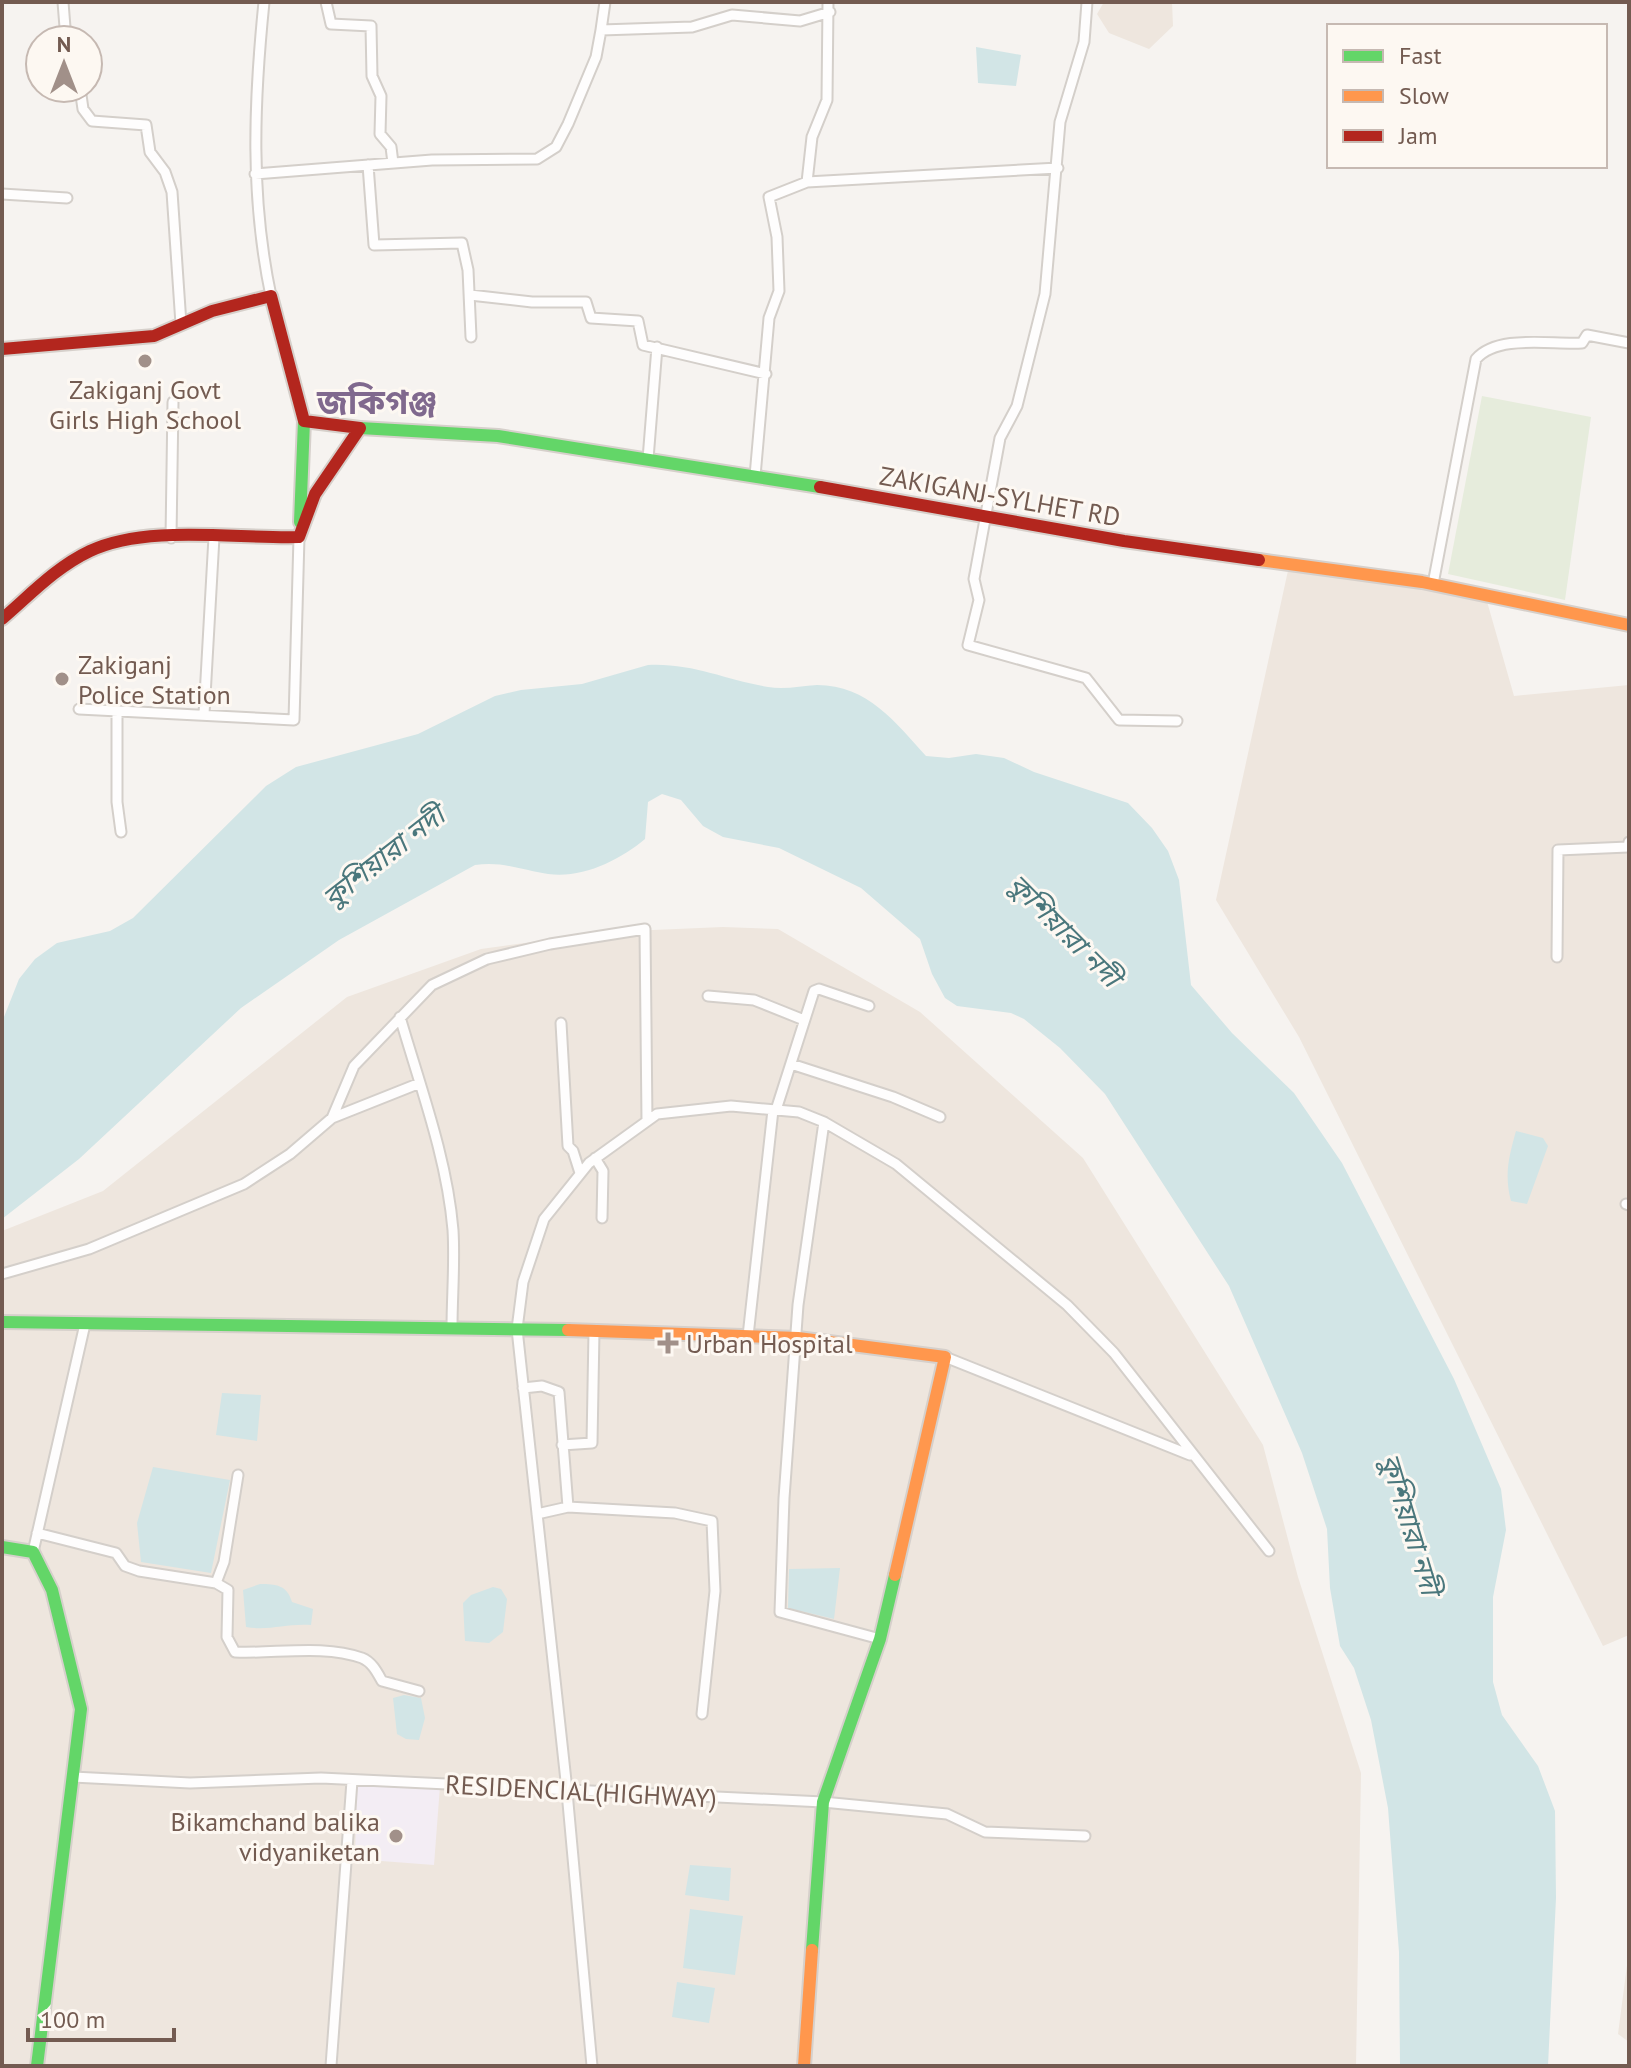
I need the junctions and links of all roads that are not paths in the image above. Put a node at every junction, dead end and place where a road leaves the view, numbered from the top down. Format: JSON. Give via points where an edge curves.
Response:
{"nodes":[{"id":1,"x":63,"y":2,"type":"edge"},
{"id":2,"x":264,"y":2,"type":"edge"},
{"id":3,"x":326,"y":2,"type":"edge"},
{"id":4,"x":605,"y":2,"type":"edge"},
{"id":5,"x":1087,"y":2,"type":"edge"},
{"id":6,"x":829,"y":7,"type":"edge"},
{"id":7,"x":65,"y":24,"type":"edge"},
{"id":8,"x":601,"y":30,"type":"junction"},
{"id":9,"x":82,"y":104,"type":"edge"},
{"id":10,"x":393,"y":163,"type":"junction"},
{"id":11,"x":368,"y":165,"type":"junction"},
{"id":12,"x":1058,"y":168,"type":"junction"},
{"id":13,"x":255,"y":174,"type":"junction"},
{"id":14,"x":807,"y":182,"type":"junction"},
{"id":15,"x":2,"y":194,"type":"edge"},
{"id":16,"x":67,"y":198,"type":"dead end"},
{"id":17,"x":470,"y":295,"type":"junction"},
{"id":18,"x":271,"y":296,"type":"junction"},
{"id":19,"x":181,"y":324,"type":"junction"},
{"id":20,"x":471,"y":337,"type":"dead end"},
{"id":21,"x":1629,"y":343,"type":"edge"},
{"id":22,"x":657,"y":347,"type":"junction"},
{"id":23,"x":2,"y":349,"type":"edge"},
{"id":24,"x":766,"y":374,"type":"junction"},
{"id":25,"x":173,"y":402,"type":"dead end"},
{"id":26,"x":304,"y":421,"type":"junction"},
{"id":27,"x":360,"y":428,"type":"junction"},
{"id":28,"x":648,"y":459,"type":"junction"},
{"id":29,"x":755,"y":476,"type":"junction"},
{"id":30,"x":985,"y":515,"type":"junction"},
{"id":31,"x":214,"y":537,"type":"junction"},
{"id":32,"x":299,"y":537,"type":"junction"},
{"id":33,"x":171,"y":538,"type":"junction"},
{"id":34,"x":1433,"y":584,"type":"junction"},
{"id":35,"x":2,"y":619,"type":"edge"},
{"id":36,"x":1629,"y":625,"type":"edge"},
{"id":37,"x":79,"y":709,"type":"dead end"},
{"id":38,"x":117,"y":713,"type":"junction"},
{"id":39,"x":204,"y":714,"type":"junction"},
{"id":40,"x":1177,"y":721,"type":"dead end"},
{"id":41,"x":121,"y":832,"type":"dead end"},
{"id":42,"x":1629,"y":842,"type":"edge"},
{"id":43,"x":1557,"y":957,"type":"dead end"},
{"id":44,"x":708,"y":996,"type":"dead end"},
{"id":45,"x":869,"y":1006,"type":"dead end"},
{"id":46,"x":400,"y":1017,"type":"junction"},
{"id":47,"x":804,"y":1020,"type":"junction"},
{"id":48,"x":561,"y":1023,"type":"dead end"},
{"id":49,"x":791,"y":1064,"type":"junction"},
{"id":50,"x":420,"y":1083,"type":"junction"},
{"id":51,"x":774,"y":1110,"type":"junction"},
{"id":52,"x":940,"y":1117,"type":"dead end"},
{"id":53,"x":332,"y":1118,"type":"junction"},
{"id":54,"x":647,"y":1121,"type":"junction"},
{"id":55,"x":824,"y":1122,"type":"junction"},
{"id":56,"x":595,"y":1158,"type":"junction"},
{"id":57,"x":580,"y":1173,"type":"junction"},
{"id":58,"x":602,"y":1218,"type":"dead end"},
{"id":59,"x":2,"y":1274,"type":"edge"},
{"id":60,"x":2,"y":1322,"type":"edge"},
{"id":61,"x":85,"y":1324,"type":"junction"},
{"id":62,"x":452,"y":1328,"type":"junction"},
{"id":63,"x":517,"y":1329,"type":"junction"},
{"id":64,"x":594,"y":1331,"type":"junction"},
{"id":65,"x":748,"y":1336,"type":"junction"},
{"id":66,"x":798,"y":1338,"type":"junction"},
{"id":67,"x":945,"y":1357,"type":"junction"},
{"id":68,"x":523,"y":1388,"type":"junction"},
{"id":69,"x":562,"y":1445,"type":"junction"},
{"id":70,"x":1193,"y":1456,"type":"junction"},
{"id":71,"x":238,"y":1475,"type":"dead end"},
{"id":72,"x":568,"y":1507,"type":"junction"},
{"id":73,"x":537,"y":1514,"type":"junction"},
{"id":74,"x":37,"y":1533,"type":"junction"},
{"id":75,"x":2,"y":1547,"type":"edge"},
{"id":76,"x":1269,"y":1551,"type":"dead end"},
{"id":77,"x":33,"y":1552,"type":"junction"},
{"id":78,"x":216,"y":1583,"type":"junction"},
{"id":79,"x":880,"y":1639,"type":"junction"},
{"id":80,"x":419,"y":1691,"type":"dead end"},
{"id":81,"x":702,"y":1714,"type":"dead end"},
{"id":82,"x":73,"y":1777,"type":"junction"},
{"id":83,"x":352,"y":1781,"type":"junction"},
{"id":84,"x":567,"y":1789,"type":"junction"},
{"id":85,"x":823,"y":1802,"type":"junction"},
{"id":86,"x":1085,"y":1836,"type":"dead end"},
{"id":87,"x":37,"y":2066,"type":"edge"},
{"id":88,"x":331,"y":2066,"type":"edge"},
{"id":89,"x":592,"y":2066,"type":"edge"},
{"id":90,"x":804,"y":2066,"type":"edge"}],
"edges":[{"from":1,"to":7,"type":"street"},
{"from":2,"to":13,"type":"street","via":[[257,49]]},
{"from":3,"to":10,"type":"street","via":[[331,24],[371,26],[372,76],[381,96],[380,134],[391,147]]},
{"from":4,"to":8,"type":"street"},
{"from":5,"to":12,"type":"street","via":[[1084,42],[1060,122]]},
{"from":6,"to":8,"type":"street","via":[[800,21],[732,15],[692,27]]},
{"from":6,"to":14,"type":"street","via":[[827,100],[812,137]]},
{"from":8,"to":10,"type":"street","via":[[596,57],[556,147],[537,159]]},
{"from":9,"to":19,"type":"street","via":[[92,121],[146,125],[150,152],[172,192]]},
{"from":10,"to":11,"type":"street"},
{"from":11,"to":13,"type":"street"},
{"from":11,"to":17,"type":"street","via":[[374,245],[462,243]]},
{"from":12,"to":14,"type":"street"},
{"from":12,"to":30,"type":"street","via":[[1037,331],[1017,406],[1000,438]]},
{"from":13,"to":18,"type":"street"},
{"from":14,"to":24,"type":"street","via":[[769,197],[779,291],[769,318]]},
{"from":15,"to":16,"type":"street"},
{"from":17,"to":20,"type":"street"},
{"from":17,"to":22,"type":"street","via":[[586,302],[591,318],[638,321],[643,345]]},
{"from":18,"to":19,"type":"street"},
{"from":18,"to":26,"type":"street"},
{"from":19,"to":23,"type":"street","via":[[154,336]]},
{"from":21,"to":34,"type":"street","via":[[1587,335],[1582,343],[1502,345],[1485,349],[1476,359]]},
{"from":22,"to":24,"type":"street"},
{"from":22,"to":28,"type":"street"},
{"from":24,"to":29,"type":"street"},
{"from":25,"to":33,"type":"street"},
{"from":26,"to":27,"type":"street","name":"ZAKIGANJ-SYLHET RD"},
{"from":26,"to":32,"type":"street"},
{"from":27,"to":28,"type":"street","name":"ZAKIGANJ-SYLHET RD","via":[[498,436]]},
{"from":27,"to":32,"type":"street","via":[[315,494]]},
{"from":28,"to":29,"type":"street","name":"ZAKIGANJ-SYLHET RD"},
{"from":29,"to":30,"type":"street","name":"ZAKIGANJ-SYLHET RD"},
{"from":30,"to":34,"type":"street","name":"ZAKIGANJ-SYLHET RD","via":[[1124,541]]},
{"from":30,"to":40,"type":"street","via":[[974,579],[979,600],[968,645],[1086,678],[1119,720]]},
{"from":31,"to":32,"type":"street"},
{"from":31,"to":33,"type":"street"},
{"from":31,"to":39,"type":"street"},
{"from":32,"to":39,"type":"street","via":[[294,720]]},
{"from":33,"to":35,"type":"street","via":[[107,544],[72,562]]},
{"from":34,"to":36,"type":"street","name":"ZAKIGANJ-SYLHET RD"},
{"from":37,"to":38,"type":"street"},
{"from":38,"to":39,"type":"street"},
{"from":38,"to":41,"type":"street"},
{"from":42,"to":43,"type":"street","via":[[1628,847],[1558,850]]},
{"from":44,"to":47,"type":"street","via":[[754,1000]]},
{"from":45,"to":47,"type":"street","via":[[819,989]]},
{"from":46,"to":50,"type":"street"},
{"from":46,"to":53,"type":"street","via":[[354,1066]]},
{"from":46,"to":54,"type":"street","via":[[432,985],[487,959],[645,929]]},
{"from":47,"to":49,"type":"street"},
{"from":48,"to":57,"type":"street","via":[[568,1146]]},
{"from":49,"to":51,"type":"street"},
{"from":49,"to":52,"type":"street"},
{"from":50,"to":53,"type":"street"},
{"from":50,"to":62,"type":"street","via":[[453,1232]]},
{"from":51,"to":54,"type":"street","via":[[731,1106],[657,1114]]},
{"from":51,"to":55,"type":"street"},
{"from":51,"to":65,"type":"street"},
{"from":53,"to":59,"type":"street","via":[[244,1184],[66,1258]]},
{"from":54,"to":56,"type":"street"},
{"from":55,"to":66,"type":"street","via":[[804,1247]]},
{"from":55,"to":70,"type":"street","via":[[896,1164],[1067,1305],[1114,1353]]},
{"from":56,"to":57,"type":"street"},
{"from":56,"to":58,"type":"street","via":[[603,1171]]},
{"from":57,"to":63,"type":"street","via":[[544,1219],[523,1282]]},
{"from":60,"to":61,"type":"street"},
{"from":61,"to":62,"type":"street"},
{"from":61,"to":74,"type":"street"},
{"from":62,"to":63,"type":"street"},
{"from":63,"to":64,"type":"street"},
{"from":63,"to":68,"type":"street"},
{"from":64,"to":65,"type":"street"},
{"from":64,"to":69,"type":"street","via":[[592,1443]]},
{"from":65,"to":66,"type":"street"},
{"from":66,"to":67,"type":"street"},
{"from":66,"to":79,"type":"street","via":[[780,1612]]},
{"from":67,"to":70,"type":"street"},
{"from":67,"to":79,"type":"street"},
{"from":68,"to":69,"type":"street","via":[[542,1386],[559,1392]]},
{"from":68,"to":73,"type":"street"},
{"from":69,"to":72,"type":"street"},
{"from":70,"to":76,"type":"street"},
{"from":71,"to":78,"type":"street"},
{"from":72,"to":73,"type":"street"},
{"from":72,"to":81,"type":"street","via":[[675,1513],[712,1521],[715,1591]]},
{"from":73,"to":84,"type":"street"},
{"from":74,"to":77,"type":"street"},
{"from":74,"to":78,"type":"street","via":[[116,1553],[125,1566],[150,1574]]},
{"from":75,"to":77,"type":"street"},
{"from":77,"to":82,"type":"street","via":[[52,1590],[79,1690]]},
{"from":78,"to":80,"type":"street","via":[[228,1590],[227,1637],[235,1652],[324,1652],[363,1658],[382,1681]]},
{"from":79,"to":85,"type":"street"},
{"from":82,"to":83,"type":"street","name":"RESIDENCIAL(HIGHWAY)","via":[[190,1783]]},
{"from":82,"to":87,"type":"street"},
{"from":83,"to":84,"type":"street","name":"RESIDENCIAL(HIGHWAY)"},
{"from":83,"to":88,"type":"street"},
{"from":84,"to":85,"type":"street","name":"RESIDENCIAL(HIGHWAY)"},
{"from":84,"to":89,"type":"street"},
{"from":85,"to":86,"type":"street","name":"RESIDENCIAL(HIGHWAY)","via":[[947,1814],[985,1832]]},
{"from":85,"to":90,"type":"street"}]}
